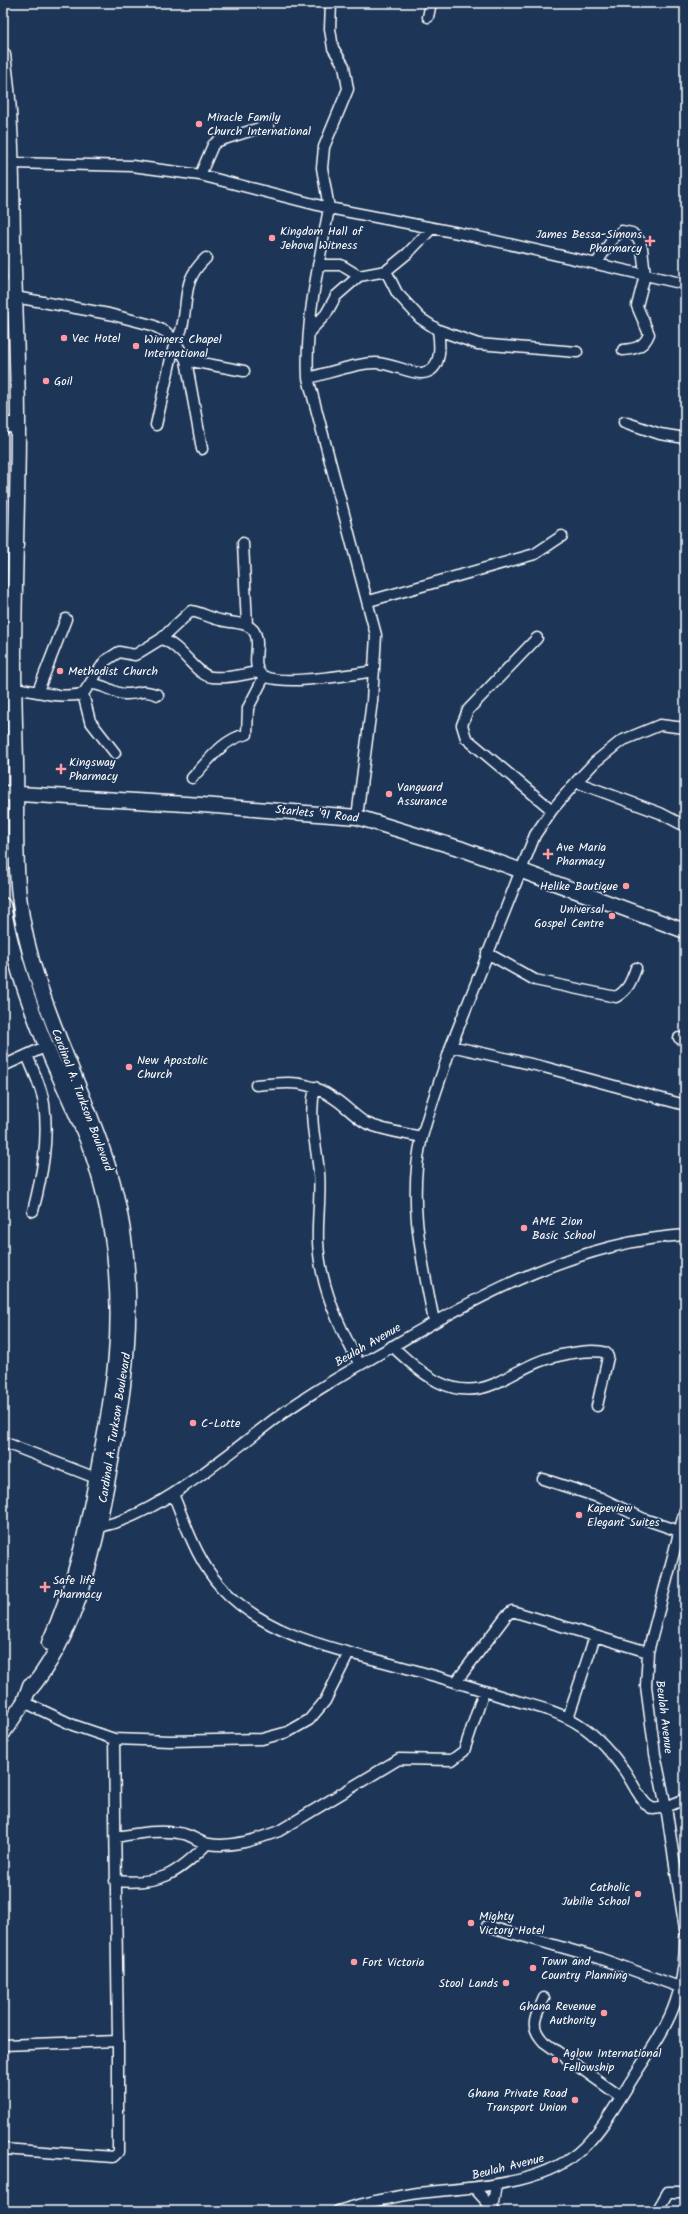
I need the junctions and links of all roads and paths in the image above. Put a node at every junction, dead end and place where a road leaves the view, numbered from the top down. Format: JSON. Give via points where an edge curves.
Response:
{"nodes":[{"id":1,"x":331,"y":3,"type":"edge"},
{"id":2,"x":431,"y":3,"type":"edge"},
{"id":3,"x":428,"y":17,"type":"dead end"},
{"id":4,"x":3,"y":55,"type":"edge"},
{"id":5,"x":269,"y":125,"type":"dead end"},
{"id":6,"x":12,"y":162,"type":"junction"},
{"id":7,"x":200,"y":175,"type":"junction"},
{"id":8,"x":329,"y":208,"type":"junction"},
{"id":9,"x":8,"y":209,"type":"edge"},
{"id":10,"x":431,"y":229,"type":"junction"},
{"id":11,"x":206,"y":258,"type":"dead end"},
{"id":12,"x":318,"y":264,"type":"junction"},
{"id":13,"x":596,"y":264,"type":"junction"},
{"id":14,"x":386,"y":271,"type":"junction"},
{"id":15,"x":646,"y":275,"type":"junction"},
{"id":16,"x":359,"y":276,"type":"junction"},
{"id":17,"x":685,"y":284,"type":"edge"},
{"id":18,"x":3,"y":288,"type":"edge"},
{"id":19,"x":16,"y":297,"type":"junction"},
{"id":20,"x":3,"y":307,"type":"edge"},
{"id":21,"x":438,"y":330,"type":"junction"},
{"id":22,"x":309,"y":332,"type":"junction"},
{"id":23,"x":175,"y":341,"type":"junction"},
{"id":24,"x":623,"y":350,"type":"dead end"},
{"id":25,"x":577,"y":352,"type":"dead end"},
{"id":26,"x":186,"y":360,"type":"junction"},
{"id":27,"x":244,"y":371,"type":"dead end"},
{"id":28,"x":308,"y":378,"type":"junction"},
{"id":29,"x":624,"y":422,"type":"dead end"},
{"id":30,"x":18,"y":424,"type":"junction"},
{"id":31,"x":156,"y":425,"type":"dead end"},
{"id":32,"x":3,"y":426,"type":"edge"},
{"id":33,"x":685,"y":438,"type":"edge"},
{"id":34,"x":202,"y":449,"type":"dead end"},
{"id":35,"x":562,"y":536,"type":"dead end"},
{"id":36,"x":242,"y":543,"type":"dead end"},
{"id":37,"x":369,"y":600,"type":"junction"},
{"id":38,"x":66,"y":619,"type":"dead end"},
{"id":39,"x":247,"y":625,"type":"junction"},
{"id":40,"x":537,"y":638,"type":"dead end"},
{"id":41,"x":161,"y":639,"type":"junction"},
{"id":42,"x":8,"y":663,"type":"edge"},
{"id":43,"x":374,"y":672,"type":"junction"},
{"id":44,"x":261,"y":674,"type":"junction"},
{"id":45,"x":91,"y":684,"type":"junction"},
{"id":46,"x":14,"y":688,"type":"junction"},
{"id":47,"x":38,"y":691,"type":"junction"},
{"id":48,"x":83,"y":694,"type":"junction"},
{"id":49,"x":158,"y":695,"type":"dead end"},
{"id":50,"x":685,"y":728,"type":"edge"},
{"id":51,"x":114,"y":753,"type":"dead end"},
{"id":52,"x":16,"y":768,"type":"junction"},
{"id":53,"x":192,"y":778,"type":"dead end"},
{"id":54,"x":576,"y":782,"type":"junction"},
{"id":55,"x":10,"y":793,"type":"edge"},
{"id":56,"x":46,"y":795,"type":"junction"},
{"id":57,"x":552,"y":810,"type":"junction"},
{"id":58,"x":357,"y":817,"type":"junction"},
{"id":59,"x":685,"y":826,"type":"edge"},
{"id":60,"x":523,"y":870,"type":"junction"},
{"id":61,"x":3,"y":904,"type":"edge"},
{"id":62,"x":685,"y":931,"type":"edge"},
{"id":63,"x":487,"y":953,"type":"junction"},
{"id":64,"x":636,"y":968,"type":"dead end"},
{"id":65,"x":47,"y":1046,"type":"junction"},
{"id":66,"x":451,"y":1046,"type":"junction"},
{"id":67,"x":27,"y":1055,"type":"junction"},
{"id":68,"x":3,"y":1066,"type":"edge"},
{"id":69,"x":256,"y":1085,"type":"dead end"},
{"id":70,"x":315,"y":1088,"type":"junction"},
{"id":71,"x":685,"y":1105,"type":"edge"},
{"id":72,"x":422,"y":1137,"type":"junction"},
{"id":73,"x":33,"y":1210,"type":"dead end"},
{"id":74,"x":685,"y":1235,"type":"edge"},
{"id":75,"x":434,"y":1321,"type":"junction"},
{"id":76,"x":392,"y":1346,"type":"junction"},
{"id":77,"x":360,"y":1365,"type":"junction"},
{"id":78,"x":597,"y":1406,"type":"dead end"},
{"id":79,"x":3,"y":1442,"type":"edge"},
{"id":80,"x":96,"y":1478,"type":"junction"},
{"id":81,"x":543,"y":1479,"type":"dead end"},
{"id":82,"x":173,"y":1494,"type":"junction"},
{"id":83,"x":685,"y":1510,"type":"edge"},
{"id":84,"x":93,"y":1527,"type":"junction"},
{"id":85,"x":679,"y":1531,"type":"junction"},
{"id":86,"x":595,"y":1636,"type":"junction"},
{"id":87,"x":648,"y":1652,"type":"junction"},
{"id":88,"x":349,"y":1653,"type":"junction"},
{"id":89,"x":456,"y":1682,"type":"junction"},
{"id":90,"x":484,"y":1691,"type":"junction"},
{"id":91,"x":26,"y":1697,"type":"junction"},
{"id":92,"x":568,"y":1718,"type":"junction"},
{"id":93,"x":3,"y":1733,"type":"edge"},
{"id":94,"x":114,"y":1739,"type":"junction"},
{"id":95,"x":685,"y":1799,"type":"edge"},
{"id":96,"x":666,"y":1807,"type":"junction"},
{"id":97,"x":116,"y":1837,"type":"junction"},
{"id":98,"x":207,"y":1844,"type":"junction"},
{"id":99,"x":115,"y":1882,"type":"junction"},
{"id":100,"x":487,"y":1926,"type":"dead end"},
{"id":101,"x":685,"y":1930,"type":"edge"},
{"id":102,"x":685,"y":1936,"type":"edge"},
{"id":103,"x":683,"y":1989,"type":"edge"},
{"id":104,"x":544,"y":1998,"type":"dead end"},
{"id":105,"x":118,"y":2041,"type":"junction"},
{"id":106,"x":3,"y":2045,"type":"edge"},
{"id":107,"x":621,"y":2096,"type":"junction"},
{"id":108,"x":3,"y":2148,"type":"edge"},
{"id":109,"x":496,"y":2185,"type":"junction"},
{"id":110,"x":475,"y":2189,"type":"junction"},
{"id":111,"x":685,"y":2192,"type":"edge"},
{"id":112,"x":494,"y":2209,"type":"edge"},
{"id":113,"x":338,"y":2211,"type":"edge"},
{"id":114,"x":657,"y":2211,"type":"edge"}],
"edges":[{"from":1,"to":8,"type":"street","via":[[330,29],[333,48],[344,66],[348,89],[324,147],[322,168]]},
{"from":2,"to":3,"type":"street"},
{"from":4,"to":6,"type":"street","name":"Cardinal A. Turkson Boulevard"},
{"from":5,"to":7,"type":"street","via":[[218,140],[213,145]]},
{"from":6,"to":7,"type":"street","via":[[132,166]]},
{"from":6,"to":9,"type":"street","name":"Cardinal A. Turkson Boulevard"},
{"from":7,"to":8,"type":"street"},
{"from":8,"to":10,"type":"street"},
{"from":8,"to":12,"type":"street"},
{"from":9,"to":19,"type":"street","name":"Cardinal A. Turkson Boulevard"},
{"from":10,"to":13,"type":"street","via":[[469,235]]},
{"from":10,"to":14,"type":"street"},
{"from":11,"to":23,"type":"street","via":[[198,265],[187,289],[182,328]]},
{"from":12,"to":16,"type":"street","via":[[341,265]]},
{"from":12,"to":22,"type":"street"},
{"from":13,"to":15,"type":"street"},
{"from":13,"to":15,"type":"street","via":[[614,237],[622,231],[632,233],[642,248]]},
{"from":14,"to":16,"type":"street"},
{"from":14,"to":21,"type":"street","via":[[397,293],[420,318]]},
{"from":15,"to":17,"type":"street"},
{"from":15,"to":24,"type":"street","via":[[637,306],[649,334],[646,341],[636,349]]},
{"from":16,"to":22,"type":"street","via":[[336,296],[326,314]]},
{"from":18,"to":20,"type":"street"},
{"from":19,"to":23,"type":"street","via":[[109,314],[152,325],[166,332]]},
{"from":19,"to":30,"type":"street","name":"Cardinal A. Turkson Boulevard"},
{"from":21,"to":25,"type":"street","via":[[478,344]]},
{"from":21,"to":28,"type":"street","via":[[441,352],[432,368],[422,373],[372,362]]},
{"from":22,"to":28,"type":"street"},
{"from":23,"to":26,"type":"street"},
{"from":23,"to":31,"type":"street"},
{"from":26,"to":27,"type":"street"},
{"from":26,"to":34,"type":"street"},
{"from":28,"to":37,"type":"street"},
{"from":29,"to":33,"type":"street","via":[[660,434]]},
{"from":30,"to":32,"type":"street"},
{"from":30,"to":42,"type":"street","name":"Cardinal A. Turkson Boulevard"},
{"from":35,"to":37,"type":"street","via":[[534,554]]},
{"from":36,"to":39,"type":"street"},
{"from":37,"to":43,"type":"street","via":[[376,635]]},
{"from":38,"to":47,"type":"street"},
{"from":39,"to":41,"type":"street","via":[[191,611]]},
{"from":39,"to":44,"type":"street","via":[[254,630],[257,637],[256,664]]},
{"from":40,"to":57,"type":"street","via":[[468,710],[462,724],[466,738]]},
{"from":41,"to":44,"type":"street","via":[[175,645],[201,672],[212,677]]},
{"from":41,"to":45,"type":"street","via":[[135,655],[122,652],[113,655],[94,674]]},
{"from":42,"to":46,"type":"street","name":"Cardinal A. Turkson Boulevard"},
{"from":43,"to":44,"type":"street","via":[[298,682]]},
{"from":43,"to":58,"type":"street"},
{"from":44,"to":53,"type":"street","via":[[248,708],[247,734],[235,736],[227,742]]},
{"from":45,"to":48,"type":"street"},
{"from":45,"to":49,"type":"street","via":[[104,685],[123,694],[144,690]]},
{"from":46,"to":47,"type":"street"},
{"from":46,"to":52,"type":"street","name":"Cardinal A. Turkson Boulevard"},
{"from":47,"to":48,"type":"street","via":[[55,697]]},
{"from":48,"to":51,"type":"street","via":[[90,721]]},
{"from":50,"to":54,"type":"street","via":[[660,725],[621,741]]},
{"from":52,"to":55,"type":"street","name":"Cardinal A. Turkson Boulevard"},
{"from":52,"to":56,"type":"street","via":[[27,783]]},
{"from":54,"to":57,"type":"street"},
{"from":54,"to":59,"type":"street","via":[[660,813]]},
{"from":55,"to":56,"type":"street","name":"Starlets '91 Road"},
{"from":55,"to":84,"type":"street","name":"Cardinal A. Turkson Boulevard","via":[[19,898],[34,969],[110,1172],[120,1212],[125,1249],[128,1290],[124,1377],[114,1448]]},
{"from":56,"to":58,"type":"street","name":"Starlets '91 Road"},
{"from":57,"to":60,"type":"street","via":[[535,835]]},
{"from":58,"to":60,"type":"street","name":"Starlets '91 Road"},
{"from":60,"to":62,"type":"street","name":"Starlets '91 Road"},
{"from":60,"to":63,"type":"street"},
{"from":61,"to":65,"type":"street","name":"Cardinal A. Turkson Boulevard","via":[[19,967]]},
{"from":63,"to":64,"type":"street","via":[[535,980],[616,998],[626,991]]},
{"from":63,"to":66,"type":"street"},
{"from":65,"to":67,"type":"street"},
{"from":65,"to":80,"type":"street","name":"Cardinal A. Turkson Boulevard","via":[[91,1151],[103,1194],[116,1274],[116,1354]]},
{"from":66,"to":71,"type":"street","via":[[544,1067]]},
{"from":66,"to":72,"type":"street"},
{"from":67,"to":68,"type":"street"},
{"from":67,"to":73,"type":"street","via":[[41,1090],[45,1118],[44,1158]]},
{"from":69,"to":70,"type":"street","via":[[292,1081]]},
{"from":70,"to":72,"type":"street","via":[[335,1099],[348,1112],[366,1123],[383,1130]]},
{"from":70,"to":77,"type":"street","via":[[311,1117],[319,1170],[318,1223],[321,1265],[342,1333]]},
{"from":72,"to":75,"type":"street","via":[[418,1168],[418,1236]]},
{"from":74,"to":75,"type":"street","name":"Beulah Avenue","via":[[663,1236],[603,1248],[562,1261]]},
{"from":75,"to":76,"type":"street","name":"Beulah Avenue"},
{"from":76,"to":77,"type":"street","name":"Beulah Avenue"},
{"from":76,"to":78,"type":"street","via":[[432,1379],[464,1390],[477,1390],[494,1384],[548,1357],[578,1352],[606,1353],[608,1357]]},
{"from":77,"to":82,"type":"street","name":"Beulah Avenue","via":[[276,1418]]},
{"from":79,"to":80,"type":"street"},
{"from":80,"to":84,"type":"street","name":"Cardinal A. Turkson Boulevard"},
{"from":81,"to":85,"type":"street","via":[[601,1498],[644,1519]]},
{"from":82,"to":84,"type":"street","name":"Beulah Avenue","via":[[126,1518]]},
{"from":82,"to":88,"type":"street","via":[[201,1558],[221,1587],[235,1600],[277,1628]]},
{"from":83,"to":85,"type":"street","name":"Beulah Avenue"},
{"from":84,"to":91,"type":"street","name":"Cardinal A. Turkson Boulevard","via":[[69,1623],[39,1680]]},
{"from":85,"to":87,"type":"street","name":"Beulah Avenue"},
{"from":86,"to":87,"type":"street"},
{"from":86,"to":89,"type":"street","via":[[512,1611]]},
{"from":86,"to":92,"type":"street"},
{"from":87,"to":96,"type":"street","name":"Beulah Avenue","via":[[646,1686],[655,1754]]},
{"from":88,"to":89,"type":"street"},
{"from":88,"to":94,"type":"street","via":[[325,1701],[309,1720],[288,1732],[262,1739],[222,1741]]},
{"from":89,"to":90,"type":"street"},
{"from":90,"to":92,"type":"street"},
{"from":90,"to":98,"type":"street","via":[[464,1752],[459,1757],[452,1760],[399,1759],[279,1831],[242,1842]]},
{"from":91,"to":93,"type":"street","name":"Cardinal A. Turkson Boulevard"},
{"from":91,"to":94,"type":"street","via":[[73,1725]]},
{"from":92,"to":96,"type":"street","via":[[592,1733],[623,1769],[647,1805],[652,1809]]},
{"from":94,"to":97,"type":"street"},
{"from":95,"to":96,"type":"street"},
{"from":96,"to":101,"type":"street","name":"Beulah Avenue"},
{"from":97,"to":98,"type":"street","via":[[162,1832],[183,1834]]},
{"from":97,"to":99,"type":"street"},
{"from":98,"to":99,"type":"street","via":[[184,1866],[159,1879],[136,1883]]},
{"from":99,"to":105,"type":"street"},
{"from":100,"to":103,"type":"street","via":[[599,1958]]},
{"from":102,"to":103,"type":"street","name":"Beulah Avenue"},
{"from":103,"to":107,"type":"street","name":"Beulah Avenue","via":[[659,2038]]},
{"from":104,"to":107,"type":"street","via":[[534,2021],[537,2035]]},
{"from":105,"to":106,"type":"street"},
{"from":105,"to":108,"type":"street","via":[[118,2152],[115,2156]]},
{"from":107,"to":109,"type":"street","name":"Beulah Avenue","via":[[598,2132],[572,2157],[552,2169]]},
{"from":109,"to":110,"type":"street","name":"Beulah Avenue"},
{"from":109,"to":112,"type":"street"},
{"from":110,"to":112,"type":"street"},
{"from":110,"to":113,"type":"street","name":"Beulah Avenue","via":[[399,2196]]},
{"from":111,"to":114,"type":"street","via":[[668,2192]]}]}
